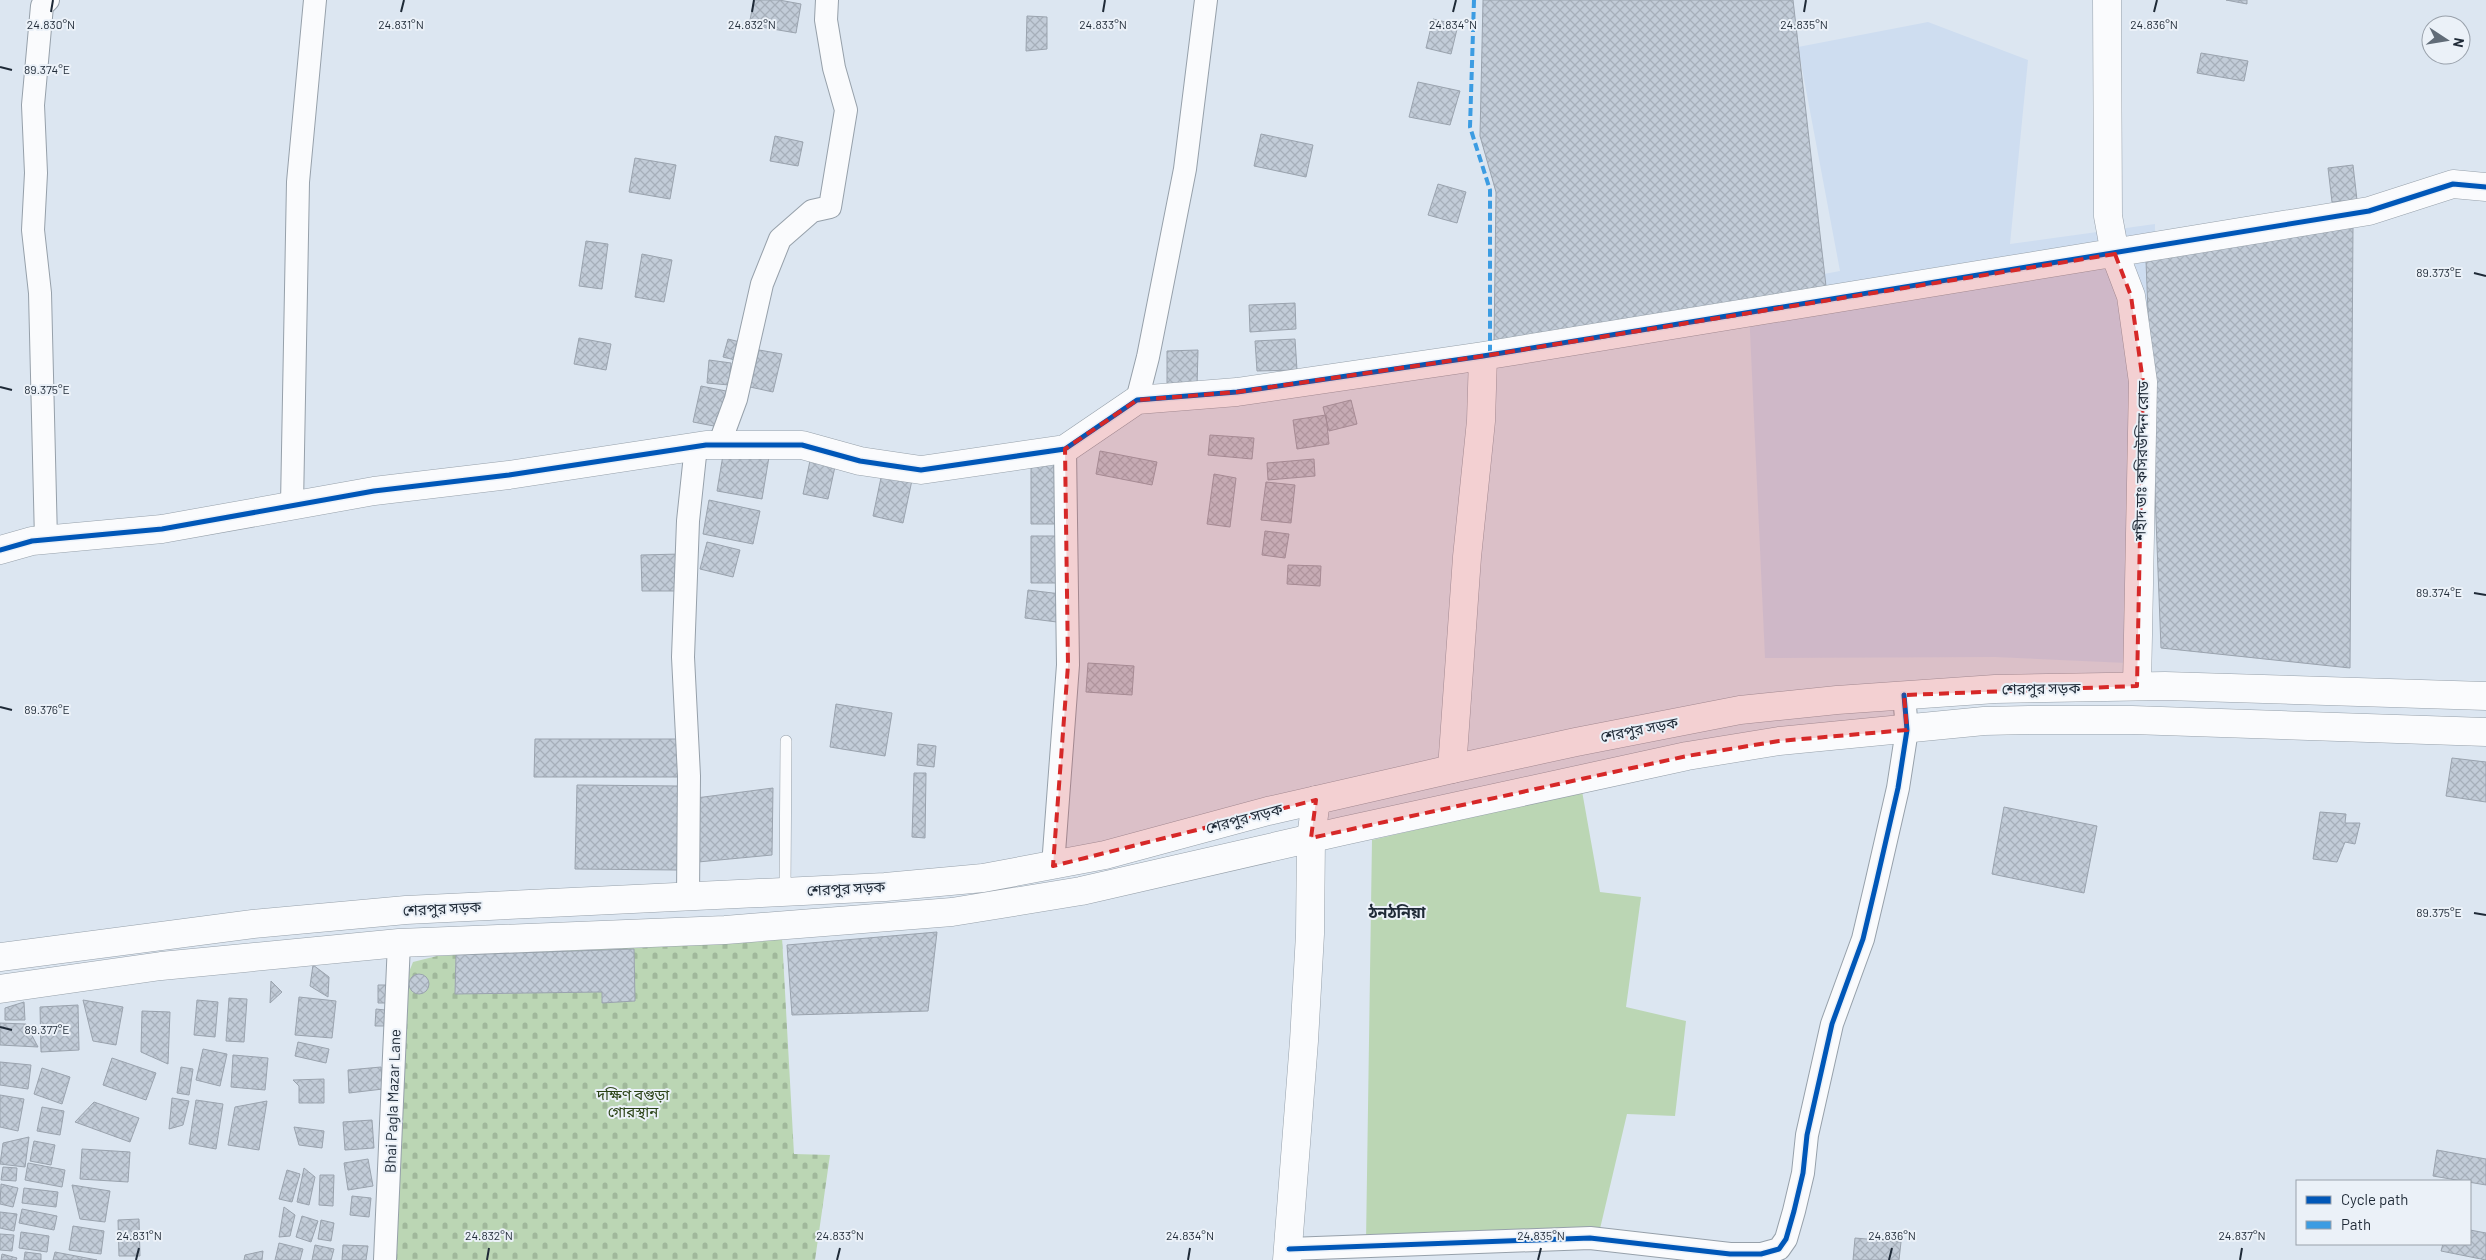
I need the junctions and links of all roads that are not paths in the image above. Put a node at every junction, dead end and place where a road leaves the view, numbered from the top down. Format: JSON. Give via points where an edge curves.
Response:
{"nodes":[{"id":1,"x":315,"y":0,"type":"edge"},
{"id":2,"x":827,"y":0,"type":"edge"},
{"id":3,"x":1206,"y":0,"type":"edge"},
{"id":4,"x":2107,"y":0,"type":"edge"},
{"id":5,"x":41,"y":2,"type":"edge"},
{"id":6,"x":2486,"y":187,"type":"edge"},
{"id":7,"x":2115,"y":254,"type":"junction"},
{"id":8,"x":1484,"y":356,"type":"junction"},
{"id":9,"x":1137,"y":400,"type":"junction"},
{"id":10,"x":708,"y":446,"type":"junction"},
{"id":11,"x":1065,"y":449,"type":"junction"},
{"id":12,"x":292,"y":505,"type":"junction"},
{"id":13,"x":46,"y":540,"type":"junction"},
{"id":14,"x":0,"y":550,"type":"edge"},
{"id":15,"x":2137,"y":686,"type":"junction"},
{"id":16,"x":1904,"y":695,"type":"junction"},
{"id":17,"x":2486,"y":696,"type":"edge"},
{"id":18,"x":1907,"y":730,"type":"junction"},
{"id":19,"x":2486,"y":732,"type":"edge"},
{"id":20,"x":786,"y":741,"type":"dead end"},
{"id":21,"x":1452,"y":769,"type":"junction"},
{"id":22,"x":1316,"y":800,"type":"junction"},
{"id":23,"x":1311,"y":838,"type":"junction"},
{"id":24,"x":1053,"y":866,"type":"junction"},
{"id":25,"x":785,"y":891,"type":"junction"},
{"id":26,"x":688,"y":896,"type":"junction"},
{"id":27,"x":399,"y":943,"type":"junction"},
{"id":28,"x":0,"y":957,"type":"edge"},
{"id":29,"x":0,"y":989,"type":"edge"},
{"id":30,"x":1288,"y":1254,"type":"edge"},
{"id":31,"x":1690,"y":1254,"type":"edge"},
{"id":32,"x":385,"y":1260,"type":"edge"}],
"edges":[{"from":1,"to":12,"type":"street","via":[[298,182]]},
{"from":2,"to":10,"type":"street","via":[[826,20],[834,68],[846,110],[830,207],[812,211],[780,239],[762,284],[736,399]]},
{"from":3,"to":9,"type":"street","via":[[1185,169]]},
{"from":4,"to":7,"type":"main road","name":"শহীদ ডাঃ কসিরউদ্দিন রোড","via":[[2108,216]]},
{"from":5,"to":13,"type":"street","via":[[33,105],[36,173],[33,230],[40,293]]},
{"from":6,"to":7,"type":"main road","via":[[2453,184],[2369,211]]},
{"from":7,"to":8,"type":"main road"},
{"from":7,"to":15,"type":"main road","name":"শহীদ ডাঃ কসিরউদ্দিন রোড","via":[[2130,296],[2143,382]]},
{"from":8,"to":9,"type":"main road","via":[[1238,392]]},
{"from":8,"to":21,"type":"main road"},
{"from":9,"to":11,"type":"main road"},
{"from":10,"to":11,"type":"main road","via":[[802,445],[860,461],[921,470]]},
{"from":10,"to":12,"type":"main road"},
{"from":10,"to":26,"type":"street","via":[[688,521],[683,657],[689,776]]},
{"from":11,"to":24,"type":"street","via":[[1068,665]]},
{"from":12,"to":13,"type":"main road","via":[[162,529]]},
{"from":13,"to":14,"type":"main road"},
{"from":15,"to":16,"type":"main road","name":"শেরপুর সড়ক"},
{"from":15,"to":17,"type":"main road","name":"শেরপুর সড়ক"},
{"from":16,"to":18,"type":"street"},
{"from":16,"to":21,"type":"main road","name":"শেরপুর সড়ক","via":[[1740,710]]},
{"from":18,"to":19,"type":"main road","name":"শেরপুর সড়ক","via":[[1984,721],[2132,720]]},
{"from":18,"to":23,"type":"main road","name":"শেরপুর সড়ক","via":[[1779,740],[1687,756]]},
{"from":18,"to":31,"type":"street","via":[[1898,788],[1863,939],[1832,1024],[1807,1135],[1803,1173],[1786,1239],[1779,1249],[1761,1254]]},
{"from":20,"to":25,"type":"lane"},
{"from":21,"to":22,"type":"main road","name":"শেরপুর সড়ক"},
{"from":22,"to":23,"type":"main road"},
{"from":22,"to":24,"type":"main road","name":"শেরপুর সড়ক"},
{"from":23,"to":27,"type":"main road","name":"শেরপুর সড়ক","via":[[1082,891],[952,912],[726,930]]},
{"from":23,"to":30,"type":"main road","via":[[1309,944]]},
{"from":24,"to":25,"type":"main road","name":"শেরপুর সড়ক","via":[[983,878],[885,887]]},
{"from":25,"to":26,"type":"main road","name":"শেরপুর সড়ক"},
{"from":26,"to":28,"type":"main road","name":"শেরপুর সড়ক","via":[[406,910],[253,924]]},
{"from":27,"to":29,"type":"main road","name":"শেরপুর সড়ক","via":[[161,966]]},
{"from":27,"to":32,"type":"street","name":"Bhai Pagla Mazar Lane"},
{"from":30,"to":31,"type":"street","via":[[1590,1238]]}]}
